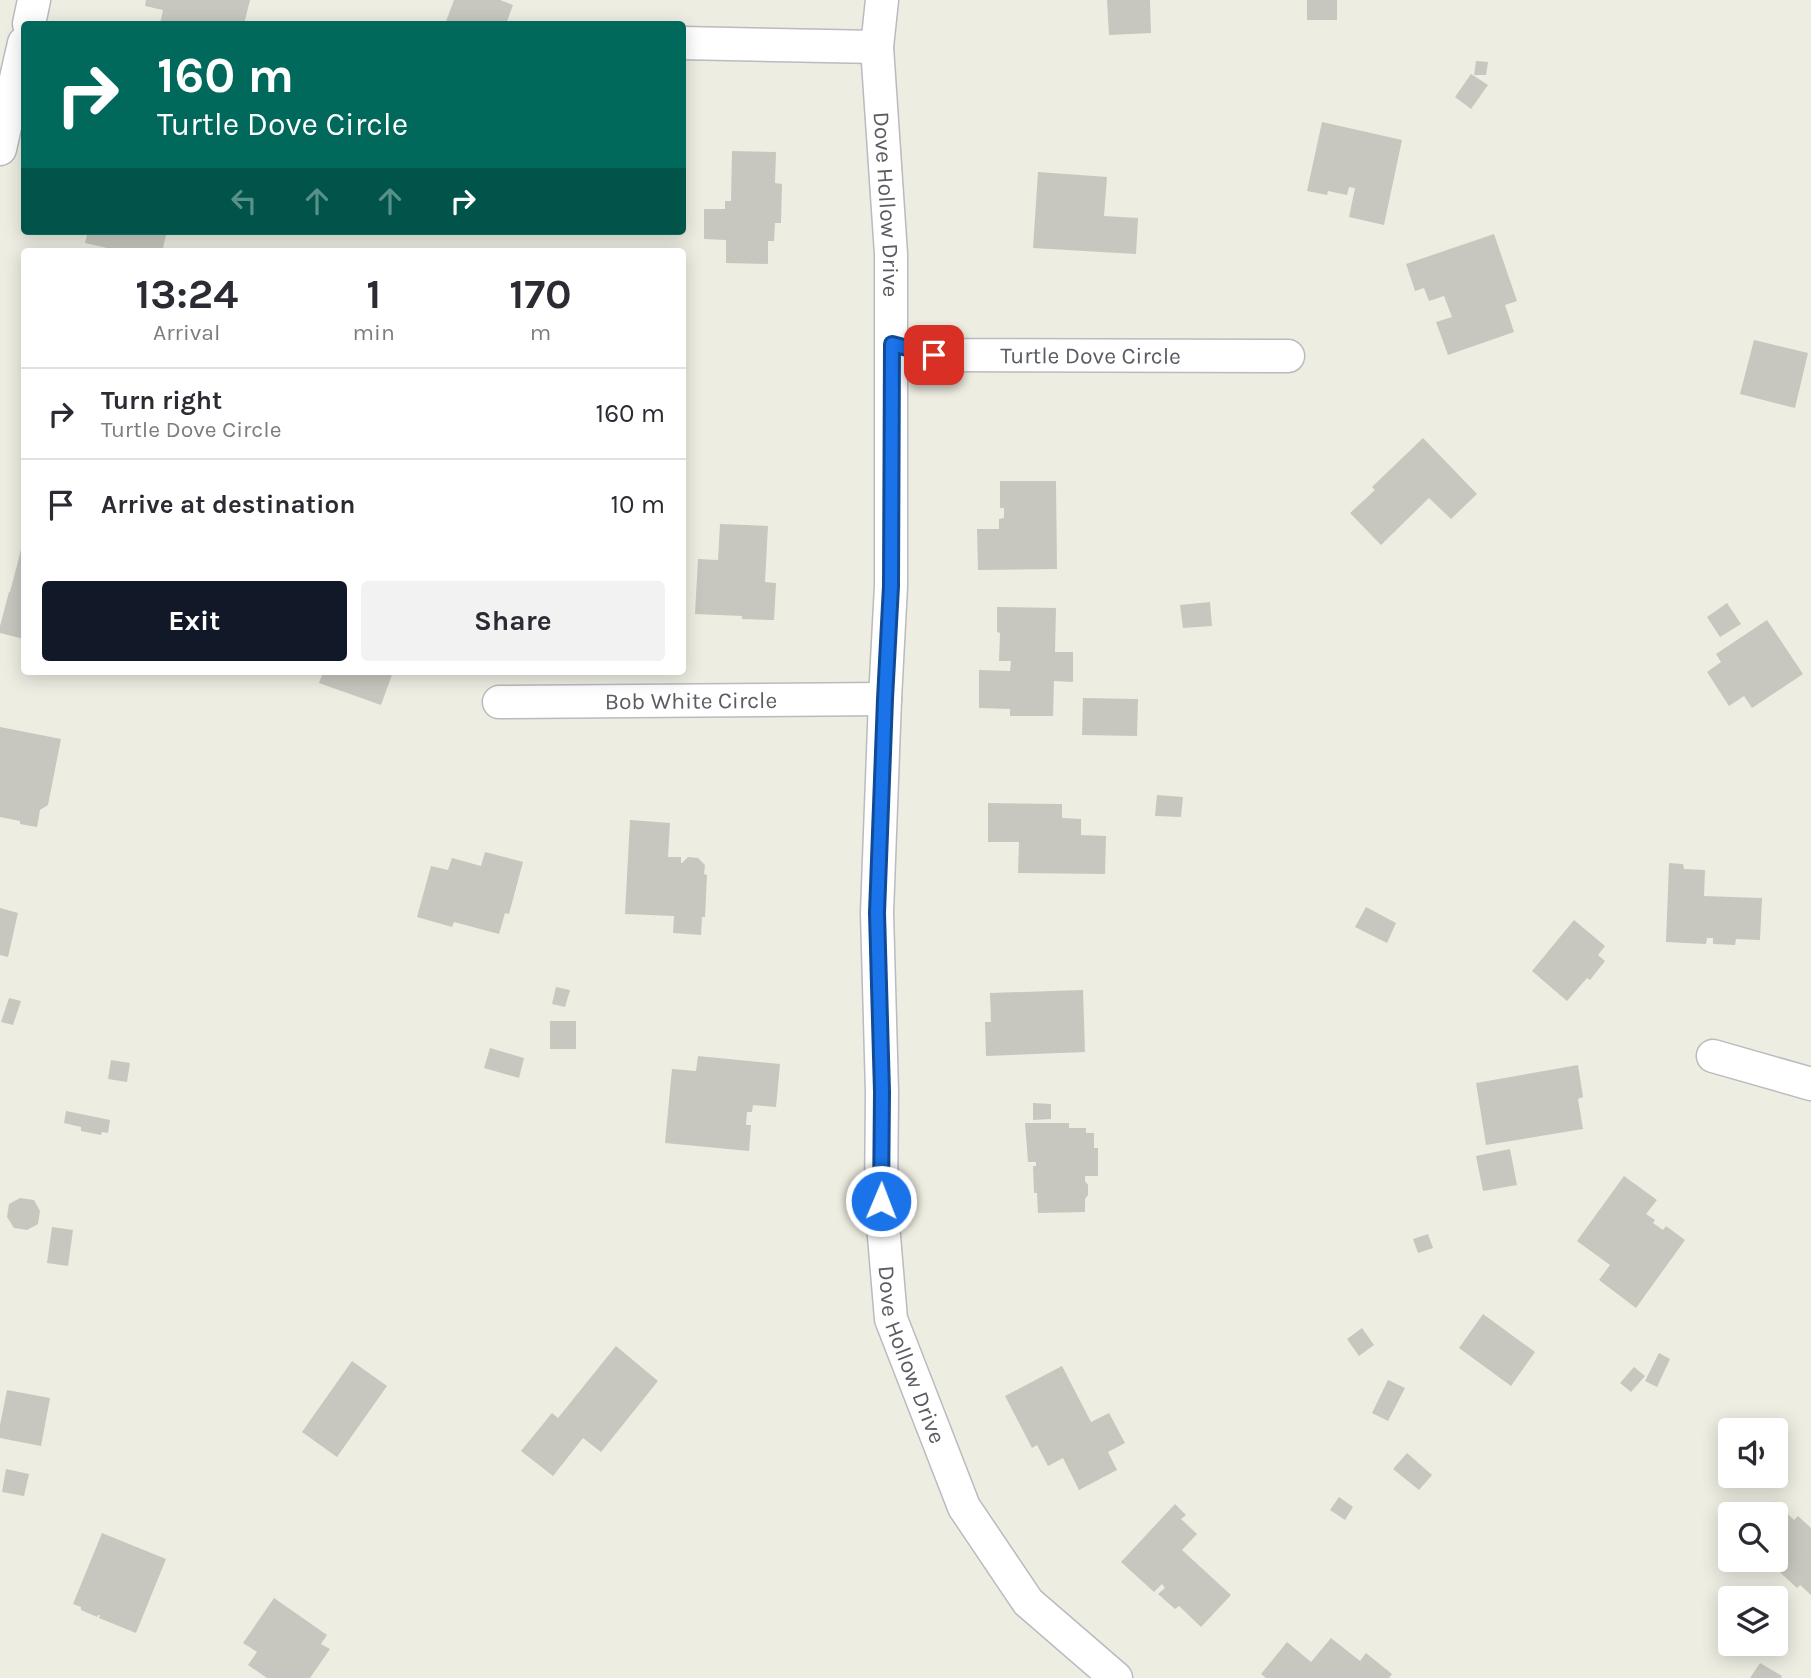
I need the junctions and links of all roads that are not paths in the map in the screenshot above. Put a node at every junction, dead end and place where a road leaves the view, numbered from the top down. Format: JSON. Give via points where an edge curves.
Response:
{"nodes":[{"id":1,"x":34,"y":0,"type":"edge"},
{"id":2,"x":883,"y":0,"type":"edge"},
{"id":3,"x":30,"y":21,"type":"edge"},
{"id":4,"x":686,"y":43,"type":"edge"},
{"id":5,"x":877,"y":47,"type":"junction"},
{"id":6,"x":21,"y":56,"type":"edge"},
{"id":7,"x":0,"y":149,"type":"edge"},
{"id":8,"x":892,"y":344,"type":"junction"},
{"id":9,"x":1289,"y":356,"type":"dead end"},
{"id":10,"x":885,"y":699,"type":"junction"},
{"id":11,"x":499,"y":702,"type":"dead end"},
{"id":12,"x":1713,"y":1056,"type":"dead end"},
{"id":13,"x":1811,"y":1084,"type":"edge"},
{"id":14,"x":1116,"y":1678,"type":"edge"}],
"edges":[{"from":1,"to":3,"type":"street"},
{"from":2,"to":5,"type":"street","name":"Dove Hollow Drive"},
{"from":4,"to":5,"type":"street"},
{"from":5,"to":8,"type":"street","name":"Dove Hollow Drive","via":[[891,254]]},
{"from":6,"to":7,"type":"street"},
{"from":8,"to":9,"type":"street","name":"Turtle Dove Circle","via":[[934,355]]},
{"from":8,"to":10,"type":"street","name":"Dove Hollow Drive","via":[[891,586]]},
{"from":10,"to":11,"type":"street","name":"Bob White Circle"},
{"from":10,"to":14,"type":"street","name":"Dove Hollow Drive","via":[[877,913],[881,1201],[891,1319],[964,1507],[1028,1602]]},
{"from":12,"to":13,"type":"street"}]}
